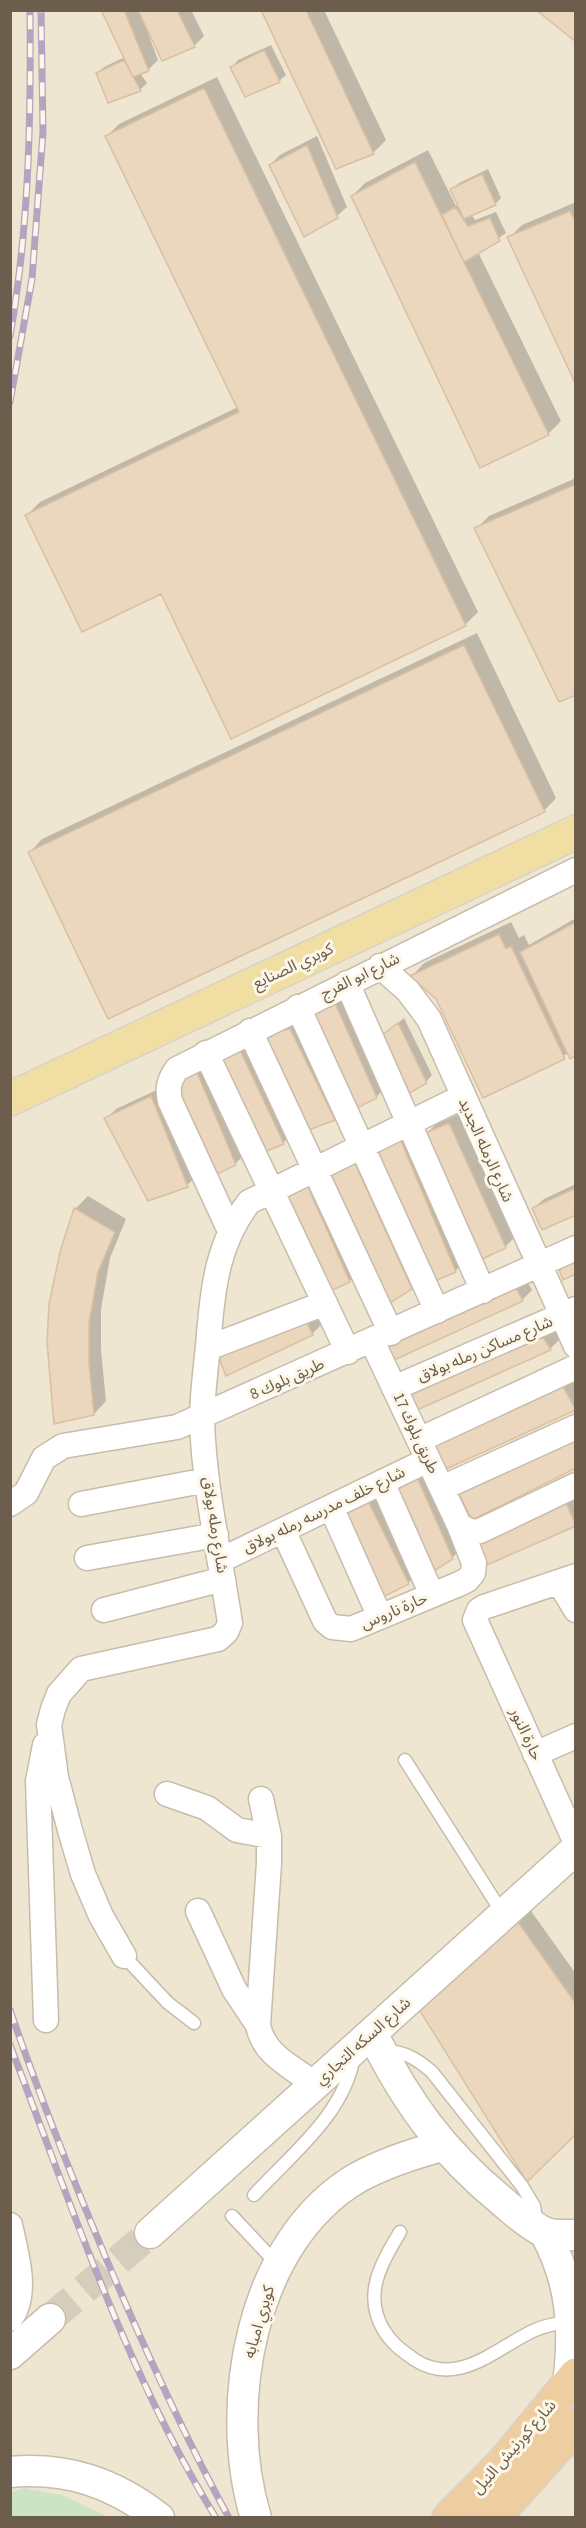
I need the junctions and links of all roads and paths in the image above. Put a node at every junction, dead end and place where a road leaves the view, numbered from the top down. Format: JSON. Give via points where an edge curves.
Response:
{"nodes":[{"id":1,"x":576,"y":832,"type":"edge"},
{"id":2,"x":576,"y":870,"type":"edge"},
{"id":3,"x":380,"y":966,"type":"junction"},
{"id":4,"x":347,"y":983,"type":"junction"},
{"id":5,"x":298,"y":1007,"type":"junction"},
{"id":6,"x":250,"y":1031,"type":"junction"},
{"id":7,"x":206,"y":1053,"type":"junction"},
{"id":8,"x":462,"y":1097,"type":"junction"},
{"id":9,"x":10,"y":1099,"type":"edge"},
{"id":10,"x":409,"y":1123,"type":"junction"},
{"id":11,"x":361,"y":1146,"type":"junction"},
{"id":12,"x":314,"y":1169,"type":"junction"},
{"id":13,"x":271,"y":1189,"type":"junction"},
{"id":14,"x":230,"y":1231,"type":"junction"},
{"id":15,"x":576,"y":1248,"type":"edge"},
{"id":16,"x":538,"y":1265,"type":"junction"},
{"id":17,"x":483,"y":1291,"type":"junction"},
{"id":18,"x":325,"y":1303,"type":"junction"},
{"id":19,"x":437,"y":1311,"type":"junction"},
{"id":20,"x":569,"y":1312,"type":"edge"},
{"id":21,"x":382,"y":1337,"type":"junction"},
{"id":22,"x":576,"y":1346,"type":"edge"},
{"id":23,"x":208,"y":1348,"type":"junction"},
{"id":24,"x":348,"y":1352,"type":"junction"},
{"id":25,"x":576,"y":1367,"type":"edge"},
{"id":26,"x":394,"y":1388,"type":"junction"},
{"id":27,"x":202,"y":1417,"type":"junction"},
{"id":28,"x":576,"y":1426,"type":"edge"},
{"id":29,"x":424,"y":1450,"type":"junction"},
{"id":30,"x":207,"y":1480,"type":"junction"},
{"id":31,"x":382,"y":1482,"type":"junction"},
{"id":32,"x":576,"y":1485,"type":"edge"},
{"id":33,"x":442,"y":1488,"type":"junction"},
{"id":34,"x":10,"y":1504,"type":"edge"},
{"id":35,"x":81,"y":1504,"type":"dead end"},
{"id":36,"x":331,"y":1506,"type":"junction"},
{"id":37,"x":459,"y":1525,"type":"junction"},
{"id":38,"x":283,"y":1530,"type":"junction"},
{"id":39,"x":216,"y":1535,"type":"junction"},
{"id":40,"x":87,"y":1558,"type":"dead end"},
{"id":41,"x":222,"y":1570,"type":"junction"},
{"id":42,"x":567,"y":1579,"type":"edge"},
{"id":43,"x":432,"y":1595,"type":"junction"},
{"id":44,"x":104,"y":1610,"type":"dead end"},
{"id":45,"x":576,"y":1610,"type":"edge"},
{"id":46,"x":380,"y":1617,"type":"junction"},
{"id":47,"x":49,"y":1725,"type":"junction"},
{"id":48,"x":576,"y":1736,"type":"edge"},
{"id":49,"x":535,"y":1754,"type":"junction"},
{"id":50,"x":405,"y":1760,"type":"dead end"},
{"id":51,"x":167,"y":1794,"type":"dead end"},
{"id":52,"x":261,"y":1799,"type":"dead end"},
{"id":53,"x":269,"y":1836,"type":"junction"},
{"id":54,"x":576,"y":1843,"type":"edge"},
{"id":55,"x":576,"y":1849,"type":"edge"},
{"id":56,"x":198,"y":1911,"type":"dead end"},
{"id":57,"x":503,"y":1915,"type":"junction"},
{"id":58,"x":124,"y":1956,"type":"joint"},
{"id":59,"x":46,"y":2020,"type":"dead end"},
{"id":60,"x":194,"y":2023,"type":"dead end"},
{"id":61,"x":258,"y":2025,"type":"junction"},
{"id":62,"x":369,"y":2044,"type":"junction"},
{"id":63,"x":314,"y":2084,"type":"junction"},
{"id":64,"x":442,"y":2146,"type":"junction"},
{"id":65,"x":254,"y":2195,"type":"dead end"},
{"id":66,"x":232,"y":2216,"type":"dead end"},
{"id":67,"x":10,"y":2225,"type":"edge"},
{"id":68,"x":541,"y":2230,"type":"junction"},
{"id":69,"x":400,"y":2232,"type":"dead end"},
{"id":70,"x":150,"y":2233,"type":"tunnel mouth"},
{"id":71,"x":576,"y":2235,"type":"edge"},
{"id":72,"x":13,"y":2252,"type":"edge"},
{"id":73,"x":278,"y":2265,"type":"junction"},
{"id":74,"x":10,"y":2319,"type":"edge"},
{"id":75,"x":50,"y":2319,"type":"tunnel mouth"},
{"id":76,"x":572,"y":2320,"type":"junction"},
{"id":77,"x":10,"y":2354,"type":"edge"},
{"id":78,"x":572,"y":2379,"type":"edge"},
{"id":79,"x":576,"y":2426,"type":"edge"},
{"id":80,"x":10,"y":2472,"type":"edge"},
{"id":81,"x":159,"y":2517,"type":"edge"},
{"id":82,"x":256,"y":2517,"type":"edge"},
{"id":83,"x":449,"y":2517,"type":"edge"},
{"id":84,"x":493,"y":2517,"type":"edge"}],
"edges":[{"from":1,"to":9,"type":"main road","name":"كوبري الصنايع"},
{"from":2,"to":3,"type":"street","name":"شارع ابو الفرج"},
{"from":3,"to":4,"type":"street","name":"شارع ابو الفرج"},
{"from":3,"to":8,"type":"street","name":"شارع الرمله الجديد","via":[[408,991],[429,1019]]},
{"from":4,"to":5,"type":"street","name":"شارع ابو الفرج"},
{"from":4,"to":10,"type":"street"},
{"from":5,"to":6,"type":"street","name":"شارع ابو الفرج"},
{"from":5,"to":11,"type":"street"},
{"from":6,"to":7,"type":"street","name":"شارع ابو الفرج"},
{"from":6,"to":12,"type":"street","name":"طريق بلوك 17"},
{"from":7,"to":13,"type":"street"},
{"from":7,"to":14,"type":"street","name":"شارع ابو الفرج","via":[[177,1069],[168,1090]]},
{"from":8,"to":10,"type":"street","name":"شارع رمله بولاق"},
{"from":8,"to":16,"type":"street","name":"شارع الرمله الجديد"},
{"from":10,"to":11,"type":"street","name":"شارع رمله بولاق"},
{"from":10,"to":17,"type":"street"},
{"from":11,"to":12,"type":"street","name":"شارع رمله بولاق"},
{"from":11,"to":19,"type":"street"},
{"from":12,"to":13,"type":"street","name":"شارع رمله بولاق"},
{"from":12,"to":21,"type":"street","name":"طريق بلوك 17"},
{"from":13,"to":14,"type":"street","name":"شارع رمله بولاق","via":[[249,1202]]},
{"from":13,"to":18,"type":"street"},
{"from":14,"to":23,"type":"street","name":"شارع رمله بولاق","via":[[215,1280]]},
{"from":15,"to":16,"type":"street","name":"طريق بلوك 8"},
{"from":16,"to":17,"type":"street","name":"طريق بلوك 8"},
{"from":16,"to":20,"type":"street","name":"شارع الرمله الجديد"},
{"from":17,"to":19,"type":"street","name":"طريق بلوك 8"},
{"from":18,"to":23,"type":"street"},
{"from":18,"to":24,"type":"street"},
{"from":19,"to":21,"type":"street","name":"طريق بلوك 8"},
{"from":20,"to":22,"type":"street","name":"شارع الرمله الجديد"},
{"from":20,"to":26,"type":"street","name":"شارع مساكن رمله بولاق"},
{"from":21,"to":24,"type":"street","name":"طريق بلوك 8"},
{"from":21,"to":26,"type":"street","name":"طريق بلوك 17"},
{"from":23,"to":27,"type":"street","name":"شارع رمله بولاق"},
{"from":24,"to":27,"type":"street","name":"طريق بلوك 8"},
{"from":25,"to":29,"type":"street","name":"شارع خلف مدرسه رمله بولاق"},
{"from":26,"to":29,"type":"street","name":"طريق بلوك 17"},
{"from":27,"to":30,"type":"street","name":"شارع رمله بولاق"},
{"from":27,"to":34,"type":"street","name":"طريق بلوك 8","via":[[177,1427],[63,1446],[44,1458],[26,1493]]},
{"from":28,"to":33,"type":"street"},
{"from":29,"to":31,"type":"street","name":"شارع خلف مدرسه رمله بولاق"},
{"from":29,"to":33,"type":"street","name":"طريق بلوك 17"},
{"from":30,"to":35,"type":"street"},
{"from":30,"to":39,"type":"street","name":"شارع رمله بولاق"},
{"from":31,"to":36,"type":"street","name":"شارع خلف مدرسه رمله بولاق"},
{"from":31,"to":43,"type":"street"},
{"from":32,"to":37,"type":"street","via":[[480,1531],[465,1530]]},
{"from":33,"to":37,"type":"street","name":"طريق بلوك 17"},
{"from":36,"to":38,"type":"street","name":"شارع خلف مدرسه رمله بولاق"},
{"from":36,"to":46,"type":"street"},
{"from":37,"to":43,"type":"street","name":"حارة ناروس","via":[[474,1563],[473,1573],[467,1580]]},
{"from":38,"to":41,"type":"street","name":"شارع خلف مدرسه رمله بولاق"},
{"from":38,"to":46,"type":"street","name":"حارة ناروس","via":[[324,1621],[342,1630]]},
{"from":39,"to":40,"type":"street"},
{"from":39,"to":41,"type":"street","name":"شارع رمله بولاق"},
{"from":41,"to":44,"type":"street","name":"شارع خلف مدرسه رمله بولاق"},
{"from":41,"to":47,"type":"street","name":"شارع رمله بولاق","via":[[230,1623],[226,1632],[208,1641],[81,1669],[59,1694]]},
{"from":42,"to":45,"type":"street"},
{"from":42,"to":49,"type":"street","name":"حارة النور","via":[[484,1607],[476,1615],[477,1626]]},
{"from":43,"to":46,"type":"street","name":"حارة ناروس"},
{"from":47,"to":58,"type":"street","name":"شارع رمله بولاق","via":[[56,1777],[83,1874]]},
{"from":47,"to":59,"type":"street","via":[[38,1781]]},
{"from":48,"to":49,"type":"street"},
{"from":49,"to":54,"type":"street","name":"حارة النور"},
{"from":50,"to":57,"type":"lane"},
{"from":51,"to":53,"type":"street","via":[[207,1808],[237,1830]]},
{"from":52,"to":53,"type":"street"},
{"from":53,"to":61,"type":"street"},
{"from":55,"to":57,"type":"street","name":"شارع السكه التجاري"},
{"from":56,"to":61,"type":"street","via":[[229,1980]]},
{"from":57,"to":62,"type":"street","name":"شارع السكه التجاري"},
{"from":58,"to":60,"type":"lane","via":[[168,2003]]},
{"from":61,"to":63,"type":"street","via":[[268,2049]]},
{"from":62,"to":63,"type":"street","name":"شارع السكه التجاري"},
{"from":62,"to":64,"type":"street"},
{"from":62,"to":65,"type":"lane","via":[[340,2099]]},
{"from":62,"to":68,"type":"lane","via":[[416,2058],[432,2072],[522,2187],[534,2206]]},
{"from":63,"to":70,"type":"street","name":"شارع السكه التجاري"},
{"from":64,"to":68,"type":"street","via":[[474,2178]]},
{"from":64,"to":73,"type":"street","name":"كوبري امبابه","via":[[397,2158],[356,2179],[320,2208],[290,2243]]},
{"from":66,"to":73,"type":"lane"},
{"from":67,"to":72,"type":"street"},
{"from":68,"to":71,"type":"street"},
{"from":68,"to":76,"type":"street","via":[[559,2259]]},
{"from":69,"to":76,"type":"lane","via":[[373,2286],[376,2316],[393,2345],[427,2368],[465,2368],[536,2329]]},
{"from":72,"to":74,"type":"street","via":[[20,2288]]},
{"from":73,"to":82,"type":"street","name":"كوبري امبابه","via":[[254,2327],[246,2371],[245,2462]]},
{"from":75,"to":77,"type":"street"},
{"from":76,"to":78,"type":"street"},
{"from":78,"to":83,"type":"highway","name":"شارع كورنيش النيل","via":[[505,2461]]},
{"from":79,"to":84,"type":"highway","name":"شارع كورنيش النيل"},
{"from":80,"to":81,"type":"street","via":[[67,2474],[106,2484]]}]}
